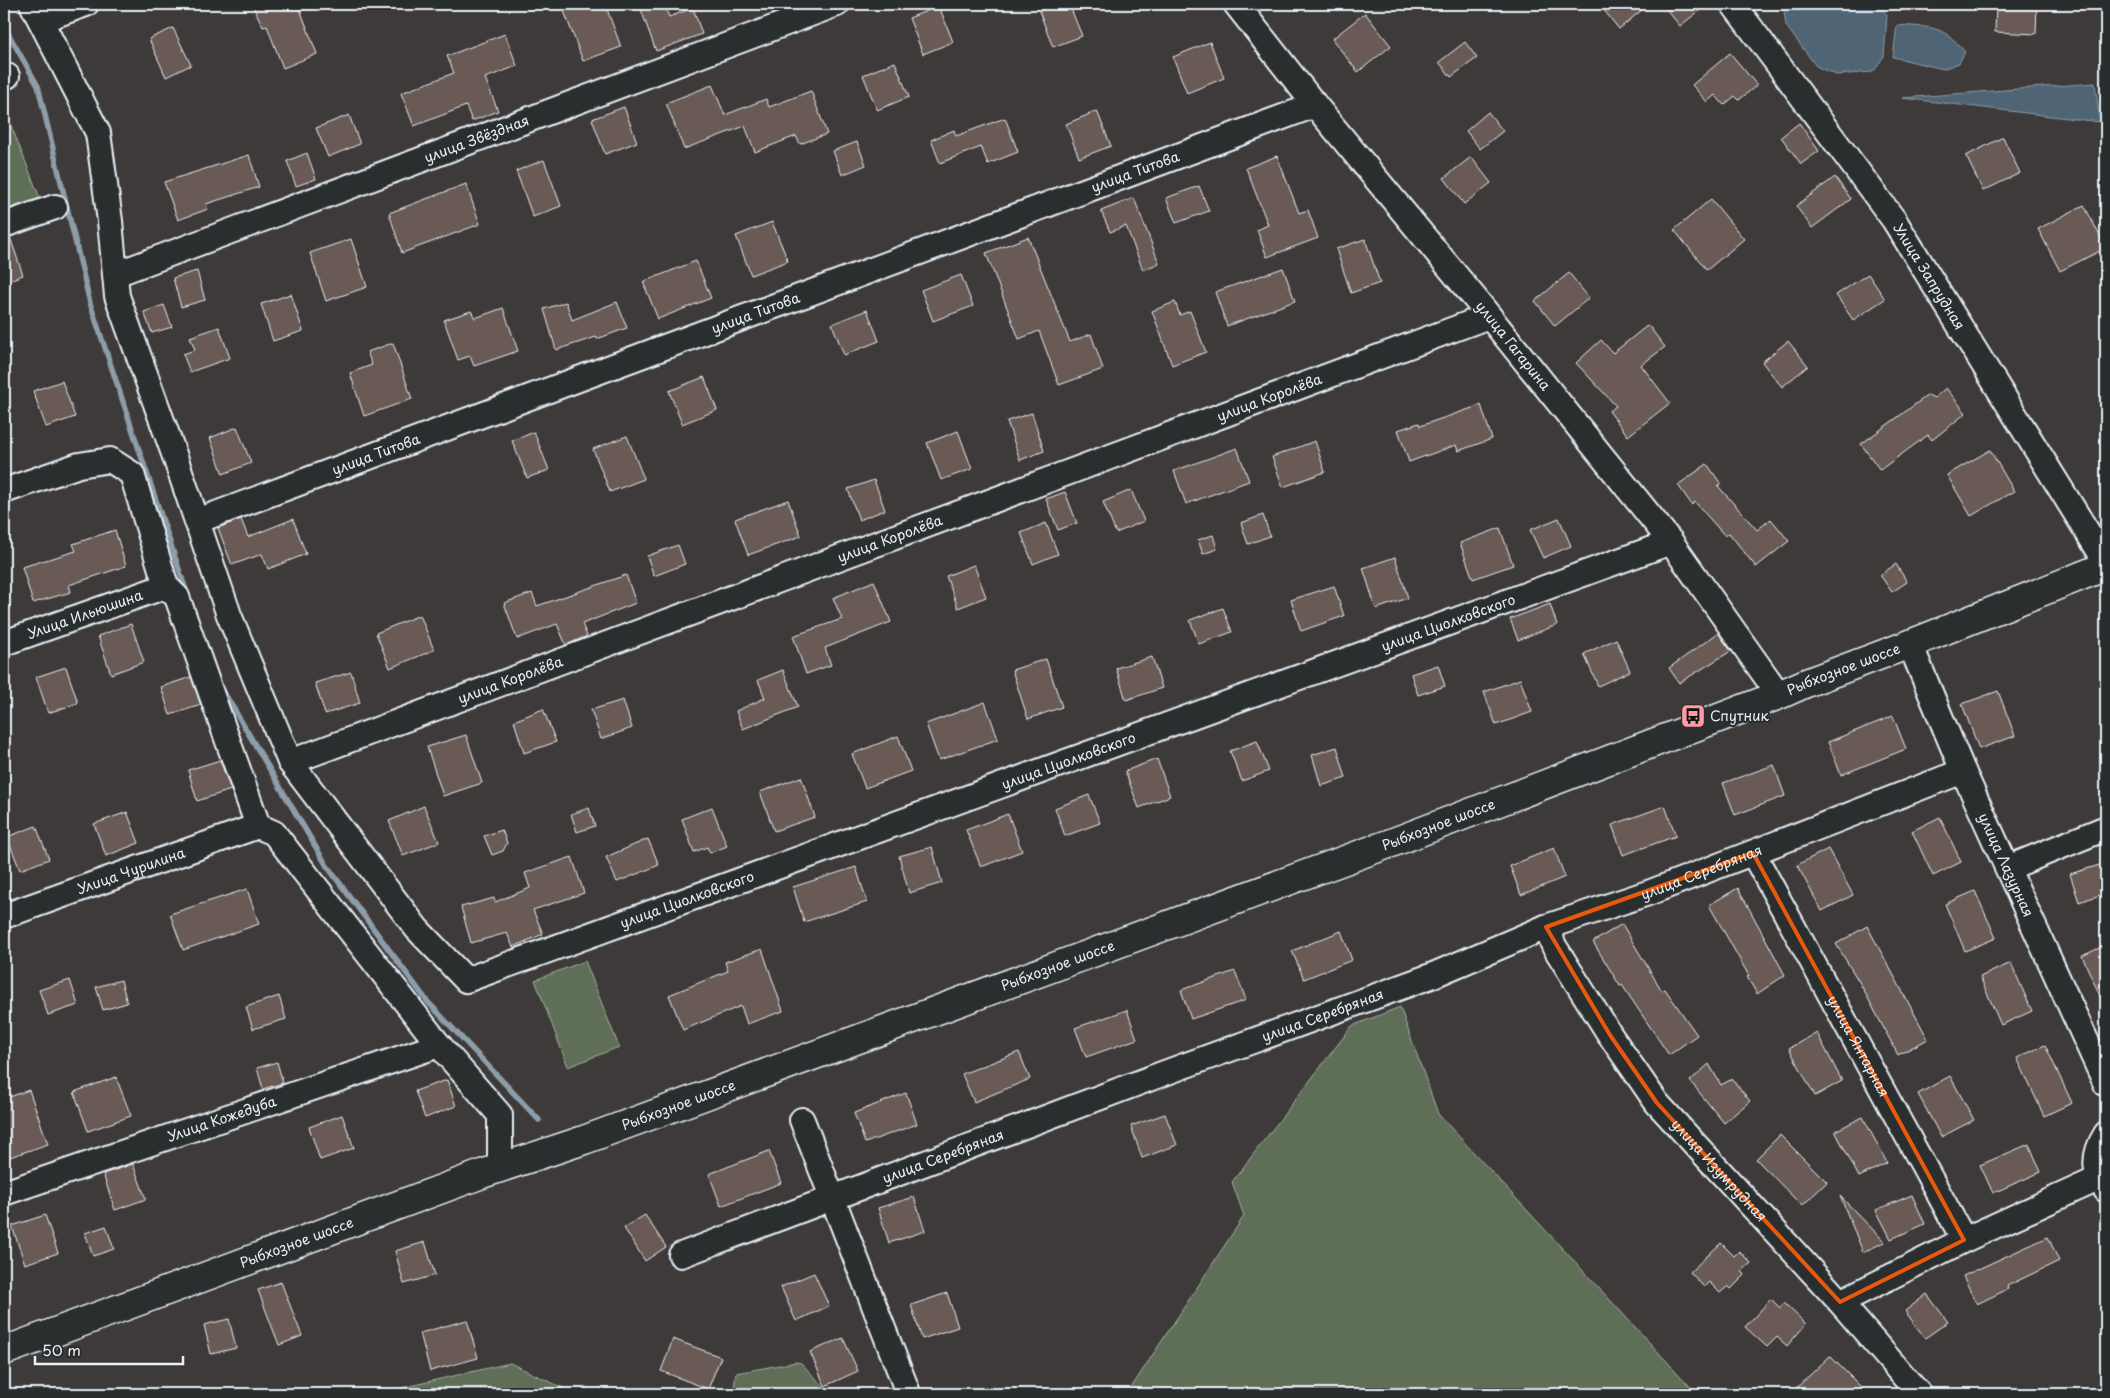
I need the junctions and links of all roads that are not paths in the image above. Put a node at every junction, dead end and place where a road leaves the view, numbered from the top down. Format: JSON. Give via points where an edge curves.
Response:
{"nodes":[{"id":1,"x":86,"y":4,"type":"edge"},
{"id":2,"x":837,"y":4,"type":"edge"},
{"id":3,"x":1236,"y":4,"type":"edge"},
{"id":4,"x":1733,"y":4,"type":"edge"},
{"id":5,"x":36,"y":12,"type":"edge"},
{"id":6,"x":1315,"y":105,"type":"junction"},
{"id":7,"x":55,"y":207,"type":"dead end"},
{"id":8,"x":4,"y":225,"type":"edge"},
{"id":9,"x":116,"y":274,"type":"junction"},
{"id":10,"x":1489,"y":316,"type":"junction"},
{"id":11,"x":4,"y":492,"type":"edge"},
{"id":12,"x":197,"y":521,"type":"junction"},
{"id":13,"x":1671,"y":542,"type":"junction"},
{"id":14,"x":2106,"y":562,"type":"edge"},
{"id":15,"x":2106,"y":566,"type":"edge"},
{"id":16,"x":166,"y":586,"type":"junction"},
{"id":17,"x":4,"y":643,"type":"edge"},
{"id":18,"x":1910,"y":644,"type":"junction"},
{"id":19,"x":1779,"y":695,"type":"junction"},
{"id":20,"x":290,"y":762,"type":"junction"},
{"id":21,"x":1963,"y":770,"type":"junction"},
{"id":22,"x":258,"y":826,"type":"junction"},
{"id":23,"x":2106,"y":828,"type":"edge"},
{"id":24,"x":1753,"y":853,"type":"junction"},
{"id":25,"x":2008,"y":868,"type":"junction"},
{"id":26,"x":4,"y":916,"type":"edge"},
{"id":27,"x":1546,"y":927,"type":"junction"},
{"id":28,"x":439,"y":1045,"type":"junction"},
{"id":29,"x":2106,"y":1084,"type":"edge"},
{"id":30,"x":802,"y":1120,"type":"dead end"},
{"id":31,"x":2106,"y":1134,"type":"edge"},
{"id":32,"x":500,"y":1168,"type":"junction"},
{"id":33,"x":2102,"y":1184,"type":"edge"},
{"id":34,"x":4,"y":1192,"type":"edge"},
{"id":35,"x":832,"y":1200,"type":"junction"},
{"id":36,"x":1964,"y":1240,"type":"junction"},
{"id":37,"x":681,"y":1255,"type":"dead end"},
{"id":38,"x":1840,"y":1302,"type":"junction"},
{"id":39,"x":4,"y":1351,"type":"edge"},
{"id":40,"x":907,"y":1390,"type":"dead end"},
{"id":41,"x":1919,"y":1394,"type":"edge"}],
"edges":[{"from":1,"to":5,"type":"street"},
{"from":2,"to":9,"type":"street","name":"улица Звёздная"},
{"from":3,"to":6,"type":"street","name":"улица Гагарина"},
{"from":4,"to":14,"type":"street","name":"Улица Запрудная","via":[[1894,220]]},
{"from":5,"to":9,"type":"street","via":[[98,133]]},
{"from":6,"to":10,"type":"street","name":"улица Гагарина"},
{"from":6,"to":12,"type":"street","name":"улица Титова"},
{"from":7,"to":8,"type":"street"},
{"from":9,"to":12,"type":"street","via":[[117,296]]},
{"from":10,"to":13,"type":"street","name":"улица Гагарина"},
{"from":10,"to":20,"type":"street","name":"улица Королёва"},
{"from":11,"to":16,"type":"street","via":[[79,465],[110,460],[132,474]]},
{"from":12,"to":20,"type":"street","via":[[229,615]]},
{"from":13,"to":19,"type":"street","name":"улица Гагарина"},
{"from":13,"to":20,"type":"street","name":"улица Циолковского","via":[[466,980],[417,929]]},
{"from":15,"to":18,"type":"street","name":"Рыбхозное шоссе"},
{"from":16,"to":17,"type":"street","name":"Улица Ильюшина"},
{"from":16,"to":22,"type":"street","via":[[177,597]]},
{"from":18,"to":19,"type":"street","name":"Рыбхозное шоссе"},
{"from":18,"to":21,"type":"street","name":"улица Лазурная"},
{"from":19,"to":32,"type":"street","name":"Рыбхозное шоссе","via":[[1391,843],[612,1130]]},
{"from":21,"to":24,"type":"street","name":"улица Серебряная"},
{"from":21,"to":25,"type":"street","name":"улица Лазурная"},
{"from":22,"to":26,"type":"street","name":"Улица Чурилина"},
{"from":22,"to":28,"type":"street","via":[[274,833]]},
{"from":23,"to":25,"type":"street"},
{"from":24,"to":27,"type":"street","name":"улица Серебряная"},
{"from":24,"to":36,"type":"street","name":"улица Янтарная"},
{"from":25,"to":29,"type":"street","name":"улица Лазурная"},
{"from":27,"to":35,"type":"street","name":"улица Серебряная","via":[[1431,976]]},
{"from":27,"to":38,"type":"street","name":"улица Изумрудная","via":[[1554,946],[1610,1035],[1658,1103]]},
{"from":28,"to":32,"type":"street","via":[[500,1114]]},
{"from":28,"to":34,"type":"street","name":"Улица Кожедуба"},
{"from":30,"to":35,"type":"street"},
{"from":31,"to":33,"type":"street","via":[[2095,1162]]},
{"from":32,"to":39,"type":"street","name":"Рыбхозное шоссе"},
{"from":33,"to":36,"type":"street"},
{"from":35,"to":37,"type":"street","name":"улица Серебряная"},
{"from":35,"to":40,"type":"street"},
{"from":36,"to":38,"type":"street"},
{"from":38,"to":41,"type":"street","name":"улица Изумрудная"}]}
